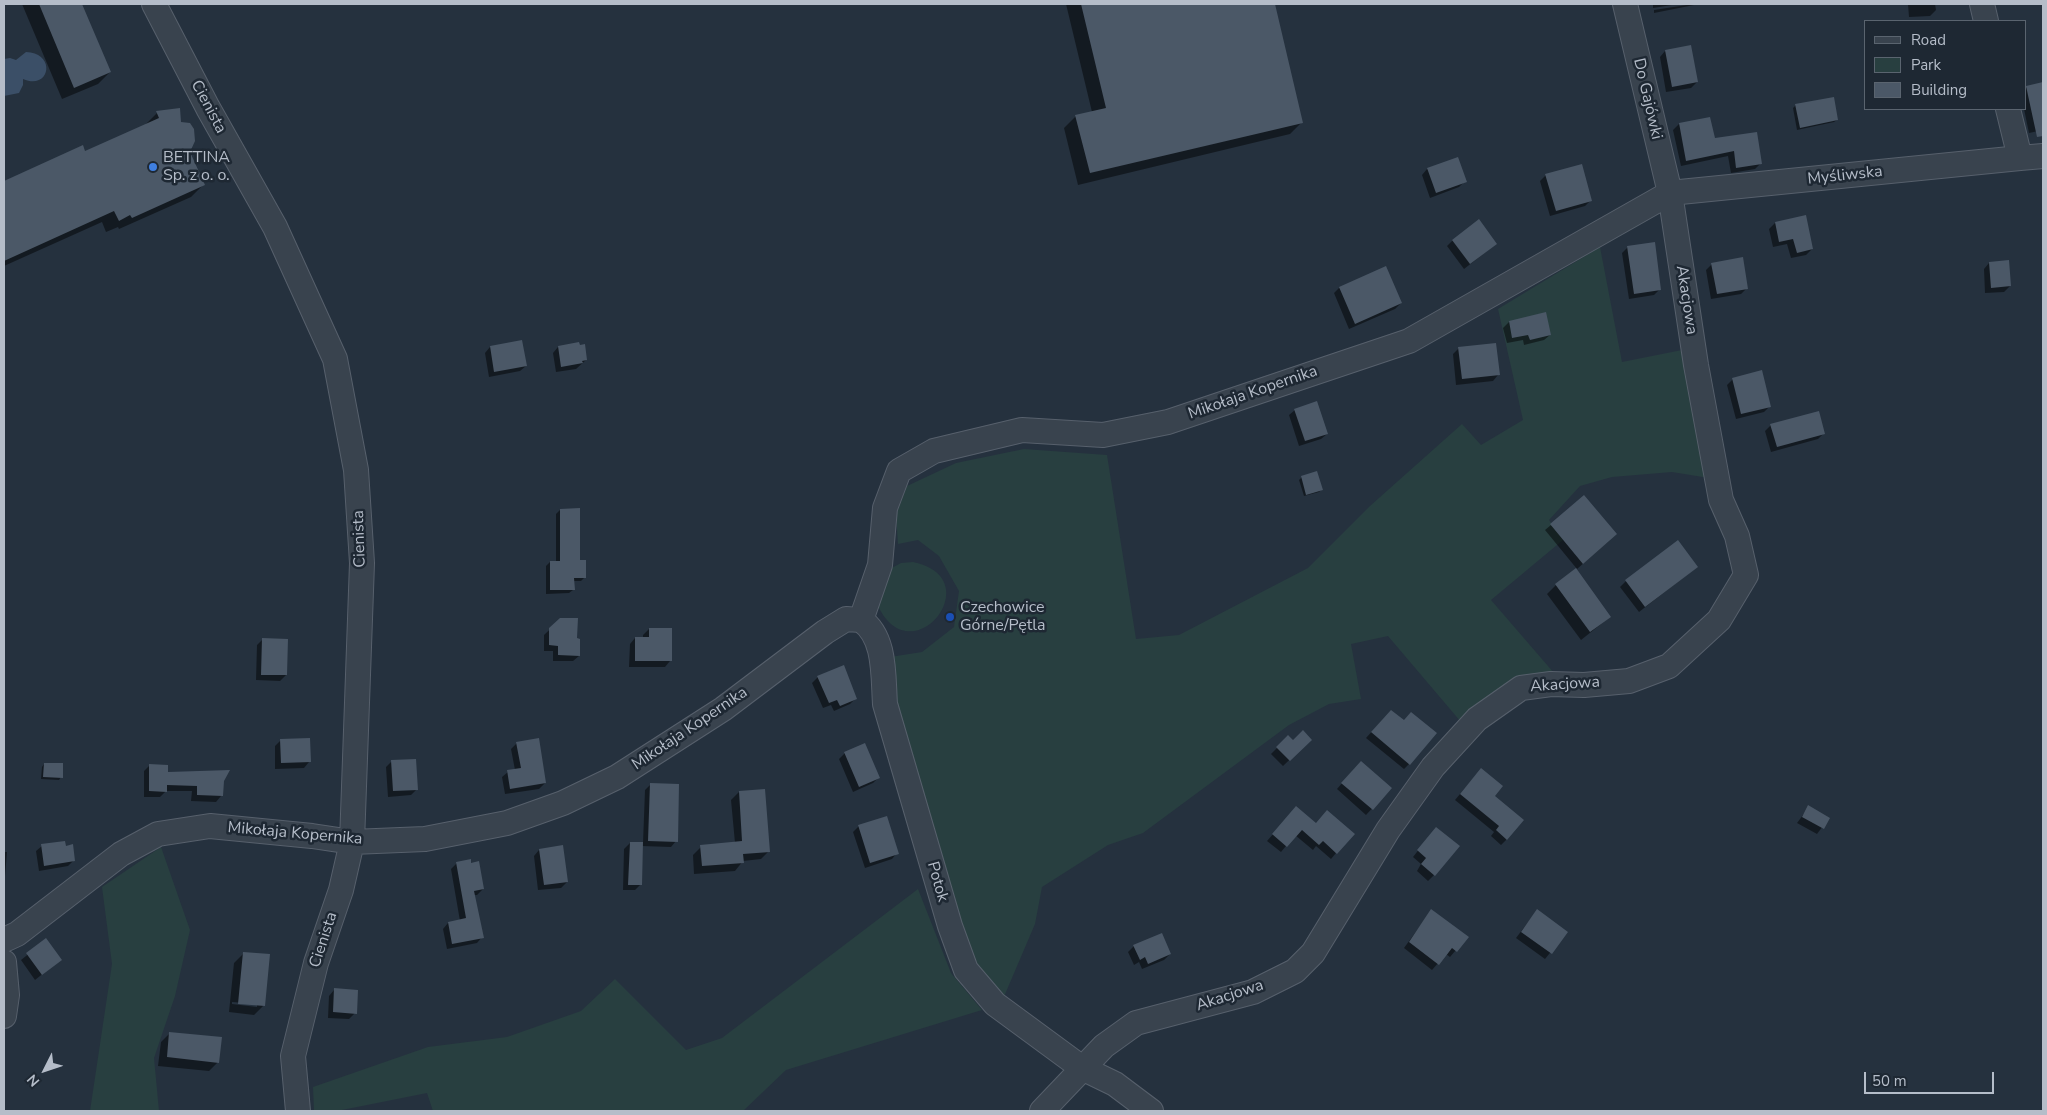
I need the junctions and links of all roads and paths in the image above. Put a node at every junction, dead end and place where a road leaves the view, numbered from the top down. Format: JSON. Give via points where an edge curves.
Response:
{"nodes":[{"id":1,"x":154,"y":4,"type":"edge"},
{"id":2,"x":1626,"y":4,"type":"edge"},
{"id":3,"x":1982,"y":4,"type":"edge"},
{"id":4,"x":1986,"y":20,"type":"edge"},
{"id":5,"x":2008,"y":110,"type":"edge"},
{"id":6,"x":2043,"y":156,"type":"edge"},
{"id":7,"x":2020,"y":158,"type":"junction"},
{"id":8,"x":1670,"y":193,"type":"junction"},
{"id":9,"x":861,"y":620,"type":"junction"},
{"id":10,"x":352,"y":842,"type":"junction"},
{"id":11,"x":4,"y":940,"type":"edge"},
{"id":12,"x":4,"y":962,"type":"edge"},
{"id":13,"x":4,"y":1016,"type":"edge"},
{"id":14,"x":1082,"y":1068,"type":"junction"},
{"id":15,"x":298,"y":1111,"type":"edge"},
{"id":16,"x":1042,"y":1111,"type":"edge"},
{"id":17,"x":1151,"y":1111,"type":"edge"}],
"edges":[{"from":1,"to":10,"type":"street","name":"Cienista","via":[[275,226],[334,359],[356,470],[362,563]]},
{"from":2,"to":8,"type":"street","name":"Do Gajówki"},
{"from":3,"to":4,"type":"street"},
{"from":5,"to":7,"type":"street"},
{"from":6,"to":7,"type":"street","name":"Myśliwska"},
{"from":7,"to":8,"type":"street","name":"Myśliwska"},
{"from":8,"to":9,"type":"street","name":"Mikołaja Kopernika","via":[[1408,340],[1168,422],[1103,435],[1022,430],[934,451],[900,471],[885,508],[880,565]]},
{"from":8,"to":14,"type":"street","name":"Akacjowa","via":[[1696,365],[1721,500],[1737,536],[1746,575],[1719,620],[1669,666],[1629,681],[1521,688],[1477,719],[1433,767],[1388,830],[1313,953],[1295,971],[1253,992],[1136,1023],[1104,1046]]},
{"from":9,"to":10,"type":"street","name":"Mikołaja Kopernika","via":[[846,620],[839,624],[722,709],[618,777],[563,803],[507,822],[425,839]]},
{"from":9,"to":14,"type":"street","name":"Potok","via":[[875,632],[885,704],[966,970],[996,1004]]},
{"from":10,"to":11,"type":"street","name":"Mikołaja Kopernika","via":[[210,826],[158,834],[121,854],[17,934]]},
{"from":10,"to":15,"type":"street","name":"Cienista","via":[[316,963],[293,1056]]},
{"from":12,"to":13,"type":"street","via":[[7,995]]},
{"from":14,"to":16,"type":"street","name":"Akacjowa"},
{"from":14,"to":17,"type":"street","name":"Potok","via":[[1115,1084]]}]}
